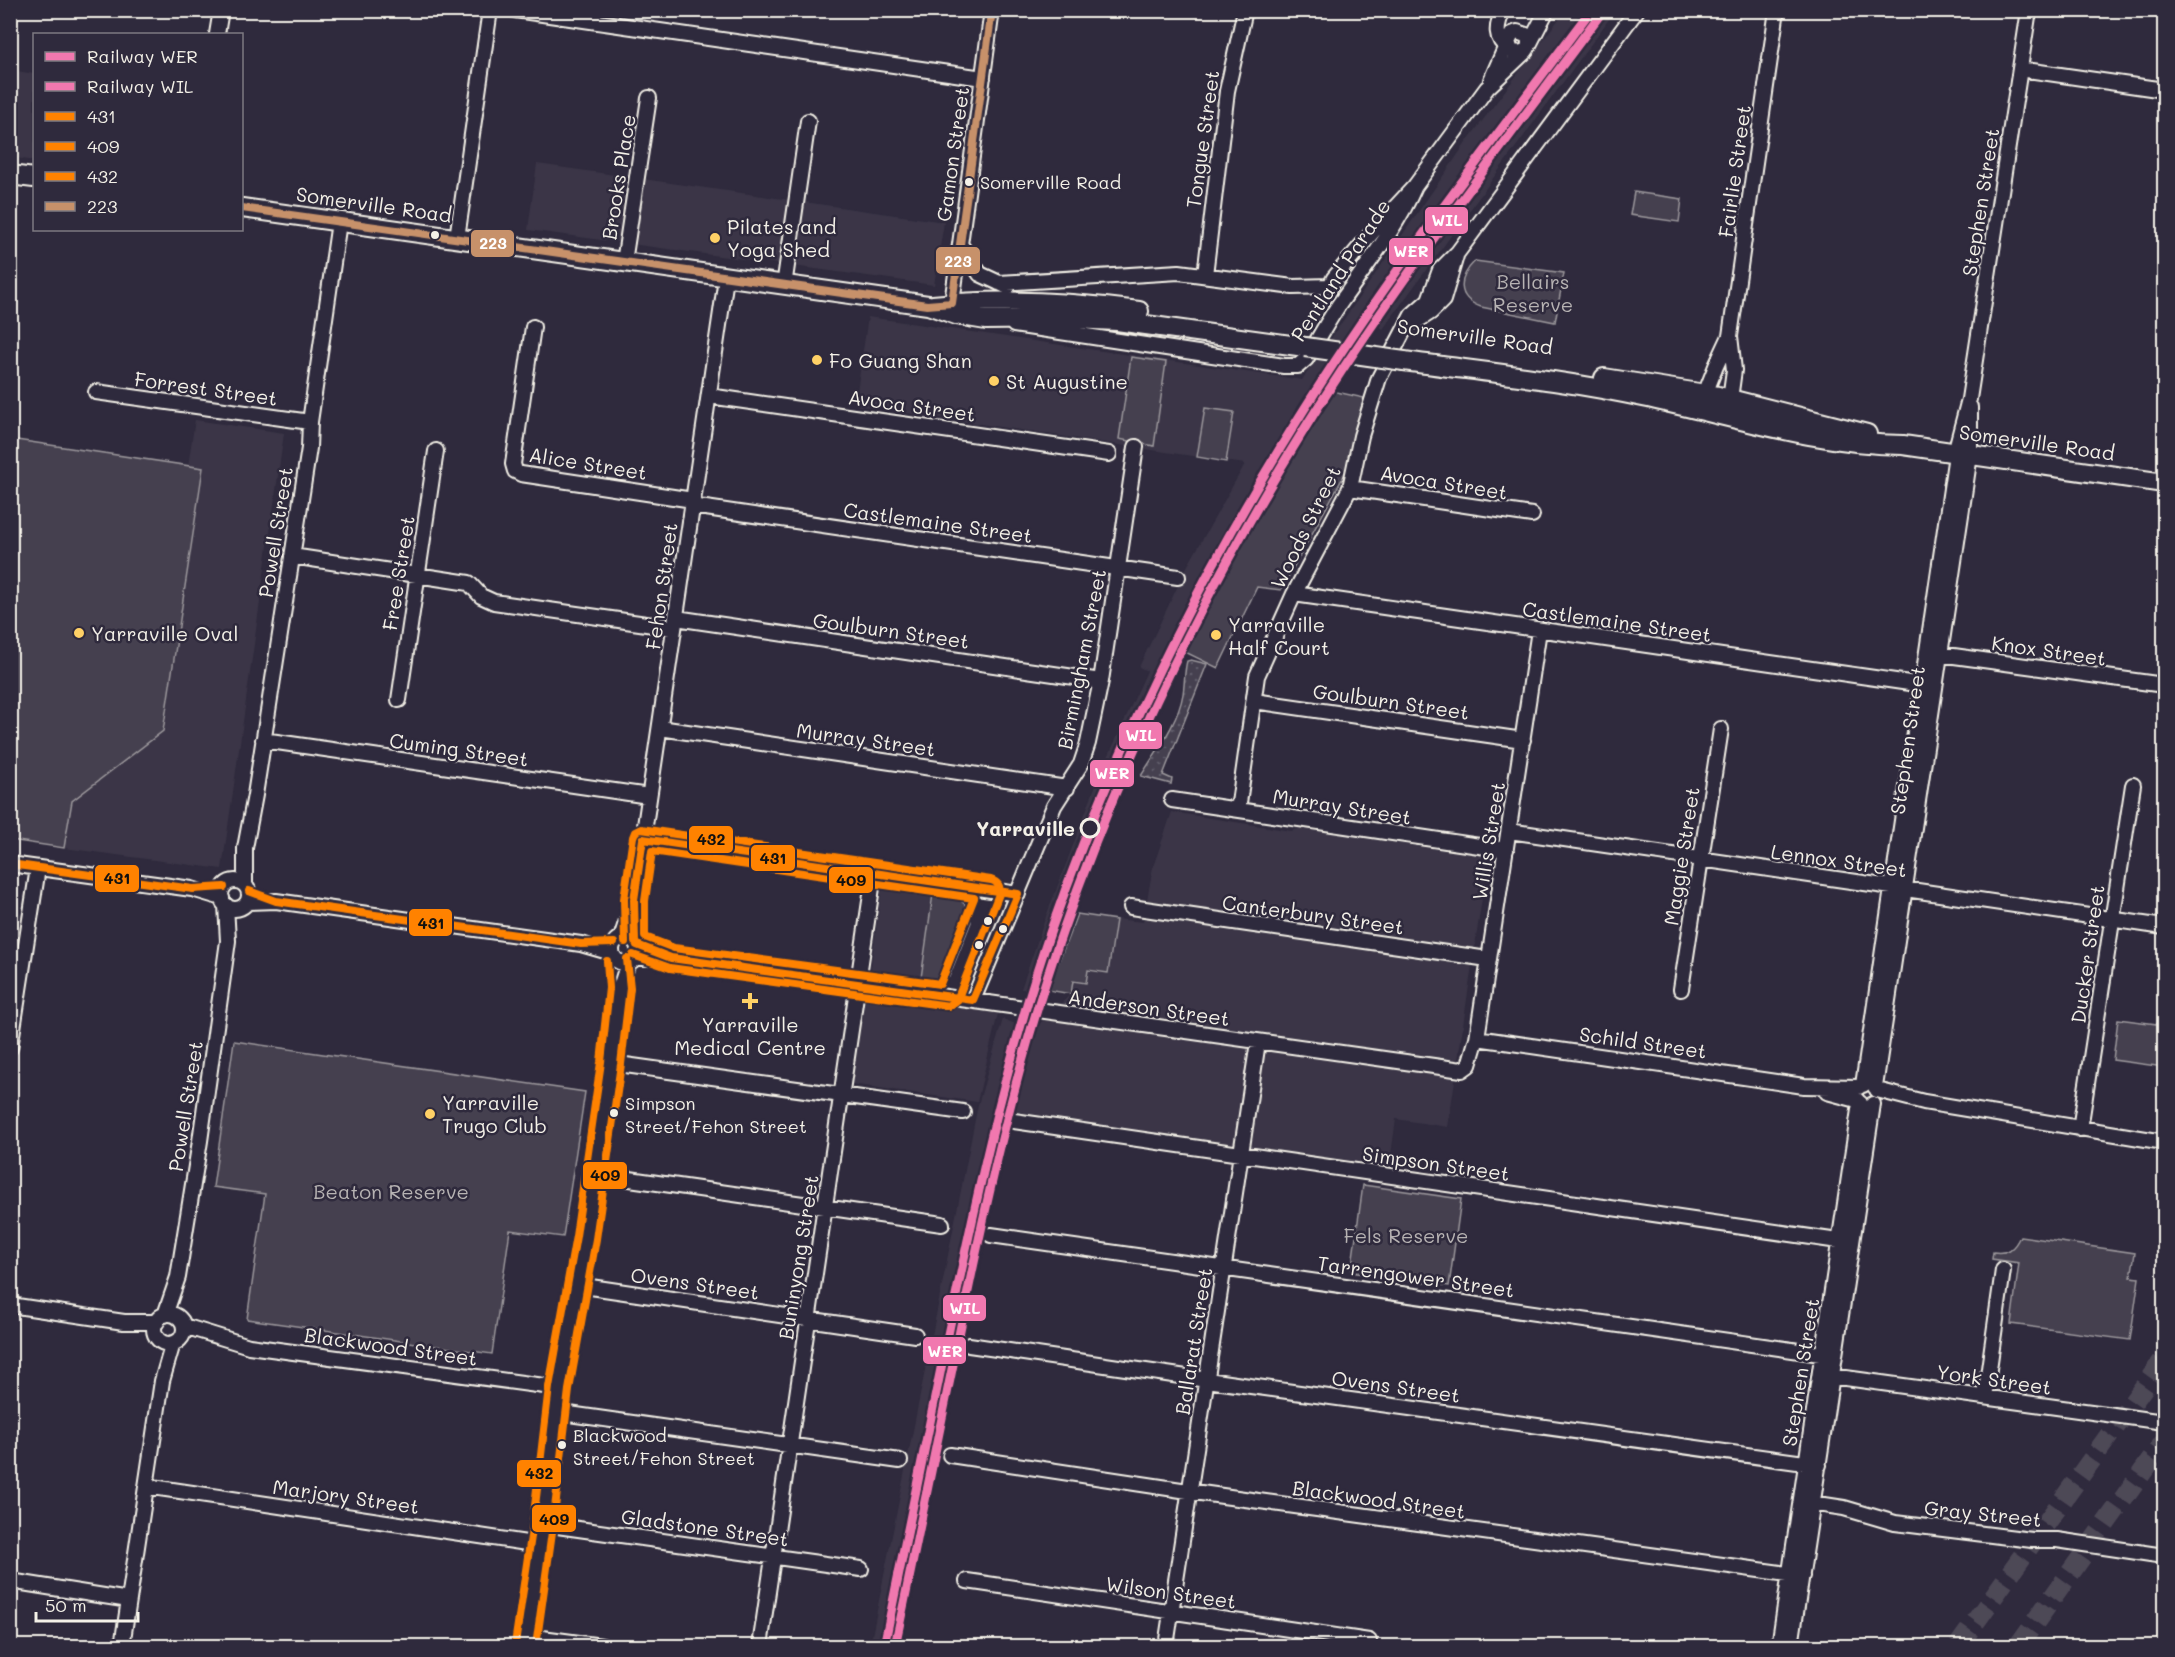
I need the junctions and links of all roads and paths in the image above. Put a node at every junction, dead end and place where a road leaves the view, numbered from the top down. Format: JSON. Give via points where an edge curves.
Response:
{"nodes":[{"id":1,"x":221,"y":10,"type":"edge"},
{"id":2,"x":490,"y":10,"type":"edge"},
{"id":3,"x":515,"y":10,"type":"edge"},
{"id":4,"x":992,"y":10,"type":"edge"},
{"id":5,"x":1245,"y":10,"type":"edge"},
{"id":6,"x":1503,"y":10,"type":"edge"},
{"id":7,"x":1508,"y":10,"type":"edge"},
{"id":8,"x":1542,"y":10,"type":"edge"},
{"id":9,"x":1547,"y":10,"type":"edge"},
{"id":10,"x":1637,"y":10,"type":"edge"},
{"id":11,"x":1777,"y":10,"type":"edge"},
{"id":12,"x":2029,"y":10,"type":"edge"},
{"id":13,"x":217,"y":33,"type":"edge"},
{"id":14,"x":1513,"y":40,"type":"junction"},
{"id":15,"x":1527,"y":48,"type":"junction"},
{"id":16,"x":2020,"y":69,"type":"junction"},
{"id":17,"x":983,"y":78,"type":"junction"},
{"id":18,"x":1487,"y":88,"type":"junction"},
{"id":19,"x":2164,"y":90,"type":"edge"},
{"id":20,"x":649,"y":98,"type":"dead end"},
{"id":21,"x":807,"y":121,"type":"dead end"},
{"id":22,"x":10,"y":175,"type":"edge"},
{"id":23,"x":33,"y":178,"type":"edge"},
{"id":24,"x":1415,"y":186,"type":"junction"},
{"id":25,"x":243,"y":208,"type":"edge"},
{"id":26,"x":339,"y":222,"type":"junction"},
{"id":27,"x":457,"y":238,"type":"junction"},
{"id":28,"x":960,"y":244,"type":"junction"},
{"id":29,"x":624,"y":262,"type":"junction"},
{"id":30,"x":1205,"y":275,"type":"junction"},
{"id":31,"x":726,"y":278,"type":"junction"},
{"id":32,"x":999,"y":283,"type":"junction"},
{"id":33,"x":784,"y":286,"type":"junction"},
{"id":34,"x":1330,"y":286,"type":"junction"},
{"id":35,"x":1341,"y":302,"type":"junction"},
{"id":36,"x":1046,"y":303,"type":"junction"},
{"id":37,"x":952,"y":308,"type":"junction"},
{"id":38,"x":986,"y":320,"type":"junction"},
{"id":39,"x":533,"y":327,"type":"dead end"},
{"id":40,"x":1730,"y":336,"type":"junction"},
{"id":41,"x":1308,"y":341,"type":"junction"},
{"id":42,"x":1405,"y":348,"type":"junction"},
{"id":43,"x":1292,"y":367,"type":"joint"},
{"id":44,"x":1713,"y":374,"type":"junction"},
{"id":45,"x":1734,"y":376,"type":"junction"},
{"id":46,"x":96,"y":392,"type":"dead end"},
{"id":47,"x":1706,"y":394,"type":"junction"},
{"id":48,"x":709,"y":396,"type":"junction"},
{"id":49,"x":1730,"y":399,"type":"junction"},
{"id":50,"x":1713,"y":413,"type":"junction"},
{"id":51,"x":310,"y":422,"type":"junction"},
{"id":52,"x":1903,"y":446,"type":"junction"},
{"id":53,"x":436,"y":451,"type":"dead end"},
{"id":54,"x":1135,"y":452,"type":"dead end"},
{"id":55,"x":1109,"y":454,"type":"dead end"},
{"id":56,"x":1963,"y":454,"type":"junction"},
{"id":57,"x":2164,"y":483,"type":"edge"},
{"id":58,"x":1350,"y":488,"type":"junction"},
{"id":59,"x":693,"y":503,"type":"junction"},
{"id":60,"x":1532,"y":515,"type":"dead end"},
{"id":61,"x":292,"y":556,"type":"junction"},
{"id":62,"x":1118,"y":568,"type":"junction"},
{"id":63,"x":417,"y":576,"type":"junction"},
{"id":64,"x":1178,"y":577,"type":"dead end"},
{"id":65,"x":1294,"y":594,"type":"junction"},
{"id":66,"x":675,"y":623,"type":"junction"},
{"id":67,"x":1539,"y":630,"type":"junction"},
{"id":68,"x":1933,"y":653,"type":"junction"},
{"id":69,"x":1101,"y":681,"type":"junction"},
{"id":70,"x":2164,"y":685,"type":"edge"},
{"id":71,"x":1929,"y":686,"type":"junction"},
{"id":72,"x":399,"y":700,"type":"dead end"},
{"id":73,"x":1254,"y":701,"type":"junction"},
{"id":74,"x":660,"y":728,"type":"junction"},
{"id":75,"x":1721,"y":729,"type":"dead end"},
{"id":76,"x":263,"y":740,"type":"junction"},
{"id":77,"x":1523,"y":740,"type":"junction"},
{"id":78,"x":2133,"y":784,"type":"dead end"},
{"id":79,"x":1066,"y":788,"type":"junction"},
{"id":80,"x":649,"y":796,"type":"junction"},
{"id":81,"x":1172,"y":800,"type":"dead end"},
{"id":82,"x":1238,"y":810,"type":"junction"},
{"id":83,"x":1509,"y":831,"type":"junction"},
{"id":84,"x":643,"y":839,"type":"junction"},
{"id":85,"x":1506,"y":850,"type":"junction"},
{"id":86,"x":1700,"y":860,"type":"junction"},
{"id":87,"x":10,"y":864,"type":"edge"},
{"id":88,"x":38,"y":868,"type":"junction"},
{"id":89,"x":874,"y":874,"type":"junction"},
{"id":90,"x":1898,"y":888,"type":"junction"},
{"id":91,"x":1018,"y":894,"type":"junction"},
{"id":92,"x":235,"y":895,"type":"junction"},
{"id":93,"x":1131,"y":907,"type":"dead end"},
{"id":94,"x":2112,"y":920,"type":"junction"},
{"id":95,"x":2164,"y":927,"type":"edge"},
{"id":96,"x":625,"y":950,"type":"junction"},
{"id":97,"x":1488,"y":959,"type":"junction"},
{"id":98,"x":858,"y":984,"type":"junction"},
{"id":99,"x":1681,"y":989,"type":"dead end"},
{"id":100,"x":973,"y":1000,"type":"junction"},
{"id":101,"x":1477,"y":1038,"type":"junction"},
{"id":102,"x":1258,"y":1042,"type":"junction"},
{"id":103,"x":10,"y":1048,"type":"edge"},
{"id":104,"x":1472,"y":1058,"type":"joint"},
{"id":105,"x":611,"y":1063,"type":"junction"},
{"id":106,"x":842,"y":1095,"type":"junction"},
{"id":107,"x":1868,"y":1095,"type":"junction"},
{"id":108,"x":963,"y":1112,"type":"dead end"},
{"id":109,"x":1014,"y":1121,"type":"dead end"},
{"id":110,"x":2080,"y":1129,"type":"junction"},
{"id":111,"x":2164,"y":1142,"type":"edge"},
{"id":112,"x":1241,"y":1154,"type":"junction"},
{"id":113,"x":595,"y":1174,"type":"junction"},
{"id":114,"x":825,"y":1207,"type":"junction"},
{"id":115,"x":942,"y":1224,"type":"dead end"},
{"id":116,"x":991,"y":1235,"type":"dead end"},
{"id":117,"x":1846,"y":1242,"type":"junction"},
{"id":118,"x":1224,"y":1268,"type":"junction"},
{"id":119,"x":2003,"y":1270,"type":"dead end"},
{"id":120,"x":577,"y":1285,"type":"junction"},
{"id":121,"x":10,"y":1305,"type":"edge"},
{"id":122,"x":809,"y":1320,"type":"junction"},
{"id":123,"x":169,"y":1329,"type":"junction"},
{"id":124,"x":915,"y":1335,"type":"dead end"},
{"id":125,"x":969,"y":1345,"type":"dead end"},
{"id":126,"x":1828,"y":1355,"type":"junction"},
{"id":127,"x":1825,"y":1375,"type":"junction"},
{"id":128,"x":1207,"y":1380,"type":"junction"},
{"id":129,"x":559,"y":1388,"type":"junction"},
{"id":130,"x":1985,"y":1397,"type":"junction"},
{"id":131,"x":555,"y":1412,"type":"junction"},
{"id":132,"x":2164,"y":1422,"type":"edge"},
{"id":133,"x":790,"y":1446,"type":"junction"},
{"id":134,"x":950,"y":1455,"type":"dead end"},
{"id":135,"x":900,"y":1461,"type":"dead end"},
{"id":136,"x":1812,"y":1464,"type":"junction"},
{"id":137,"x":146,"y":1486,"type":"junction"},
{"id":138,"x":1190,"y":1492,"type":"junction"},
{"id":139,"x":1806,"y":1503,"type":"junction"},
{"id":140,"x":543,"y":1524,"type":"junction"},
{"id":141,"x":540,"y":1545,"type":"junction"},
{"id":142,"x":2164,"y":1556,"type":"edge"},
{"id":143,"x":773,"y":1557,"type":"junction"},
{"id":144,"x":861,"y":1569,"type":"dead end"},
{"id":145,"x":1796,"y":1576,"type":"junction"},
{"id":146,"x":10,"y":1581,"type":"edge"},
{"id":147,"x":967,"y":1581,"type":"dead end"},
{"id":148,"x":129,"y":1599,"type":"junction"},
{"id":149,"x":1171,"y":1611,"type":"junction"},
{"id":150,"x":526,"y":1641,"type":"edge"},
{"id":151,"x":1369,"y":1641,"type":"dead end"},
{"id":152,"x":1785,"y":1645,"type":"edge"},
{"id":153,"x":122,"y":1647,"type":"edge"},
{"id":154,"x":602,"y":1647,"type":"edge"},
{"id":155,"x":760,"y":1647,"type":"edge"},
{"id":156,"x":1166,"y":1647,"type":"edge"},
{"id":157,"x":1806,"y":1647,"type":"edge"}],
"edges":[{"from":1,"to":13,"type":"street"},
{"from":2,"to":27,"type":"street"},
{"from":3,"to":17,"type":"street"},
{"from":4,"to":17,"type":"street","name":"Gamon Street"},
{"from":5,"to":30,"type":"street","name":"Tongue Street","via":[[1227,91]]},
{"from":6,"to":14,"type":"street","via":[[1498,21],[1500,42]]},
{"from":7,"to":14,"type":"street"},
{"from":8,"to":14,"type":"street","name":"Pentland Parade"},
{"from":9,"to":15,"type":"street","name":"Pentland Parade"},
{"from":10,"to":42,"type":"street","name":"Woods Street","via":[[1458,252],[1440,270],[1434,303],[1413,312]]},
{"from":11,"to":40,"type":"street","name":"Fairlie Street"},
{"from":12,"to":16,"type":"street","name":"Stephen Street"},
{"from":14,"to":15,"type":"street","via":[[1518,54]]},
{"from":14,"to":18,"type":"street","name":"Pentland Parade"},
{"from":15,"to":18,"type":"street","name":"Pentland Parade"},
{"from":16,"to":19,"type":"street"},
{"from":16,"to":56,"type":"street","name":"Stephen Street"},
{"from":17,"to":28,"type":"street","name":"Gamon Street"},
{"from":18,"to":24,"type":"street","name":"Pentland Parade"},
{"from":20,"to":29,"type":"street","name":"Brooks Place"},
{"from":21,"to":33,"type":"street"},
{"from":22,"to":23,"type":"main road"},
{"from":24,"to":34,"type":"street","name":"Pentland Parade"},
{"from":24,"to":35,"type":"street","name":"Pentland Parade","via":[[1383,242]]},
{"from":25,"to":26,"type":"main road","name":"Somerville Road"},
{"from":26,"to":27,"type":"main road","name":"Somerville Road"},
{"from":26,"to":51,"type":"street","name":"Powell Street"},
{"from":27,"to":29,"type":"main road","name":"Somerville Road"},
{"from":28,"to":32,"type":"street","via":[[980,274]]},
{"from":28,"to":37,"type":"street","name":"Gamon Street"},
{"from":29,"to":31,"type":"main road","name":"Somerville Road"},
{"from":30,"to":32,"type":"street","via":[[1174,272]]},
{"from":30,"to":34,"type":"street","via":[[1293,287]]},
{"from":31,"to":33,"type":"main road","name":"Somerville Road"},
{"from":31,"to":48,"type":"street","name":"Fehon Street"},
{"from":32,"to":36,"type":"street"},
{"from":33,"to":37,"type":"main road","name":"Somerville Road"},
{"from":34,"to":35,"type":"street","via":[[1331,293]]},
{"from":35,"to":43,"type":"street","name":"Pentland Parade","via":[[1305,361]]},
{"from":36,"to":37,"type":"main road","name":"Somerville Road","via":[[1001,301]]},
{"from":36,"to":41,"type":"main road","name":"Somerville Road","via":[[1119,308]]},
{"from":37,"to":38,"type":"main road","name":"Somerville Road"},
{"from":38,"to":41,"type":"main road","name":"Somerville Road","via":[[1117,321]]},
{"from":38,"to":43,"type":"street","name":"Somerville Road"},
{"from":39,"to":59,"type":"street","name":"Alice Street","via":[[515,471]]},
{"from":40,"to":44,"type":"street","name":"Fairlie Street"},
{"from":40,"to":45,"type":"street","name":"Fairlie Street"},
{"from":41,"to":42,"type":"main road","name":"Somerville Road","bridge":true},
{"from":42,"to":47,"type":"main road","name":"Somerville Road"},
{"from":42,"to":50,"type":"main road","name":"Somerville Road"},
{"from":42,"to":58,"type":"street","name":"Woods Street","via":[[1377,383]]},
{"from":44,"to":45,"type":"street"},
{"from":44,"to":47,"type":"street","name":"Fairlie Street"},
{"from":45,"to":49,"type":"street","name":"Fairlie Street"},
{"from":46,"to":51,"type":"street","name":"Forrest Street"},
{"from":47,"to":49,"type":"main road","name":"Somerville Road"},
{"from":47,"to":50,"type":"main road"},
{"from":48,"to":55,"type":"street","name":"Avoca Street"},
{"from":48,"to":59,"type":"street","name":"Fehon Street"},
{"from":49,"to":50,"type":"main road"},
{"from":49,"to":52,"type":"main road","name":"Somerville Road"},
{"from":50,"to":52,"type":"main road","name":"Somerville Road","via":[[1843,440]]},
{"from":51,"to":61,"type":"street","name":"Powell Street"},
{"from":52,"to":56,"type":"main road","name":"Somerville Road"},
{"from":53,"to":63,"type":"street","name":"Free Street"},
{"from":54,"to":62,"type":"street","name":"Birmingham Street"},
{"from":56,"to":57,"type":"main road","name":"Somerville Road"},
{"from":56,"to":68,"type":"street","name":"Stephen Street"},
{"from":58,"to":60,"type":"street","name":"Avoca Street"},
{"from":58,"to":65,"type":"street","name":"Woods Street"},
{"from":59,"to":62,"type":"street","name":"Castlemaine Street"},
{"from":59,"to":66,"type":"street","name":"Fehon Street"},
{"from":61,"to":63,"type":"street","name":"Goulburn Street"},
{"from":61,"to":76,"type":"street","name":"Powell Street"},
{"from":62,"to":64,"type":"street","name":"Castlemaine Street"},
{"from":62,"to":69,"type":"street","name":"Birmingham Street"},
{"from":63,"to":66,"type":"street","name":"Goulburn Street","via":[[469,583],[481,596],[494,602]]},
{"from":63,"to":72,"type":"street","name":"Free Street"},
{"from":65,"to":67,"type":"street","name":"Castlemaine Street"},
{"from":65,"to":73,"type":"street","name":"Woods Street","via":[[1257,676]]},
{"from":66,"to":69,"type":"street","name":"Goulburn Street"},
{"from":66,"to":74,"type":"street","name":"Fehon Street"},
{"from":67,"to":71,"type":"street","name":"Castlemaine Street"},
{"from":67,"to":77,"type":"street","name":"Willis Street"},
{"from":68,"to":70,"type":"street","name":"Knox Street"},
{"from":68,"to":71,"type":"street","name":"Stephen Street"},
{"from":69,"to":79,"type":"street","name":"Birmingham Street","via":[[1088,743]]},
{"from":71,"to":90,"type":"street","name":"Stephen Street"},
{"from":73,"to":77,"type":"street","name":"Goulburn Street"},
{"from":73,"to":82,"type":"street","name":"Woods Street"},
{"from":74,"to":79,"type":"street","name":"Murray Street"},
{"from":74,"to":80,"type":"street","name":"Fehon Street"},
{"from":75,"to":86,"type":"street","name":"Maggie Street"},
{"from":76,"to":80,"type":"street","name":"Cuming Street"},
{"from":76,"to":92,"type":"street","name":"Powell Street"},
{"from":77,"to":83,"type":"street","name":"Willis Street"},
{"from":78,"to":94,"type":"street","name":"Ducker Street"},
{"from":79,"to":91,"type":"street","name":"Birmingham Street","via":[[1054,806]]},
{"from":80,"to":84,"type":"street","name":"Fehon Street"},
{"from":81,"to":82,"type":"street","name":"Murray Street"},
{"from":82,"to":85,"type":"street","name":"Murray Street"},
{"from":83,"to":85,"type":"street","name":"Willis Street"},
{"from":83,"to":86,"type":"street","name":"Lennox Street"},
{"from":84,"to":89,"type":"street"},
{"from":84,"to":96,"type":"street","name":"Fehon Street"},
{"from":85,"to":97,"type":"street","name":"Willis Street"},
{"from":86,"to":90,"type":"street","name":"Lennox Street"},
{"from":86,"to":99,"type":"street","name":"Maggie Street"},
{"from":87,"to":88,"type":"street","name":"Anderson Street"},
{"from":88,"to":92,"type":"street","name":"Anderson Street"},
{"from":88,"to":103,"type":"street"},
{"from":89,"to":91,"type":"street"},
{"from":89,"to":98,"type":"street","name":"Buninyong Street"},
{"from":90,"to":94,"type":"street","name":"Lennox Street"},
{"from":90,"to":107,"type":"street","name":"Stephen Street"},
{"from":91,"to":100,"type":"street","name":"Birmingham Street"},
{"from":92,"to":96,"type":"street","name":"Anderson Street"},
{"from":92,"to":123,"type":"street","name":"Powell Street"},
{"from":93,"to":97,"type":"street","name":"Canterbury Street"},
{"from":94,"to":95,"type":"street","name":"Lennox Street"},
{"from":94,"to":110,"type":"street","name":"Ducker Street"},
{"from":96,"to":98,"type":"street","name":"Anderson Street"},
{"from":96,"to":105,"type":"street","name":"Fehon Street"},
{"from":97,"to":101,"type":"street","name":"Willis Street"},
{"from":98,"to":100,"type":"street","name":"Anderson Street"},
{"from":98,"to":106,"type":"street","name":"Buninyong Street"},
{"from":100,"to":102,"type":"street","name":"Anderson Street"},
{"from":101,"to":104,"type":"street","name":"Willis Street"},
{"from":101,"to":107,"type":"street","name":"Schild Street"},
{"from":102,"to":104,"type":"street","name":"Anderson Street","via":[[1456,1071],[1466,1068]]},
{"from":102,"to":112,"type":"street","name":"Ballarat Street"},
{"from":105,"to":106,"type":"street"},
{"from":105,"to":113,"type":"street","name":"Fehon Street"},
{"from":106,"to":108,"type":"street"},
{"from":106,"to":114,"type":"street","name":"Buninyong Street"},
{"from":107,"to":110,"type":"street","name":"Schild Street"},
{"from":107,"to":117,"type":"street","name":"Stephen Street"},
{"from":109,"to":112,"type":"street","name":"Simpson Street"},
{"from":110,"to":111,"type":"street","name":"Schild Street"},
{"from":112,"to":117,"type":"street","name":"Simpson Street"},
{"from":112,"to":118,"type":"street","name":"Ballarat Street"},
{"from":113,"to":114,"type":"street"},
{"from":113,"to":120,"type":"street","name":"Fehon Street"},
{"from":114,"to":115,"type":"street"},
{"from":114,"to":122,"type":"street","name":"Buninyong Street"},
{"from":116,"to":118,"type":"street","name":"Tarrengower Street"},
{"from":117,"to":126,"type":"street","name":"Stephen Street"},
{"from":118,"to":126,"type":"street","name":"Tarrengower Street"},
{"from":118,"to":128,"type":"street","name":"Ballarat Street"},
{"from":119,"to":130,"type":"street"},
{"from":120,"to":122,"type":"street","name":"Ovens Street"},
{"from":120,"to":129,"type":"street","name":"Fehon Street"},
{"from":121,"to":123,"type":"street","name":"Blackwood Street"},
{"from":122,"to":124,"type":"street","name":"Ovens Street"},
{"from":122,"to":133,"type":"street","name":"Buninyong Street"},
{"from":123,"to":129,"type":"street","name":"Blackwood Street","via":[[249,1346]]},
{"from":123,"to":137,"type":"street","name":"Powell Street"},
{"from":125,"to":128,"type":"street","name":"Ovens Street"},
{"from":126,"to":127,"type":"street","name":"Stephen Street"},
{"from":127,"to":130,"type":"street","name":"York Street"},
{"from":127,"to":136,"type":"street","name":"Stephen Street"},
{"from":128,"to":136,"type":"street","name":"Ovens Street"},
{"from":128,"to":138,"type":"street","name":"Ballarat Street"},
{"from":129,"to":131,"type":"street","name":"Fehon Street"},
{"from":130,"to":132,"type":"street","name":"York Street"},
{"from":131,"to":133,"type":"street"},
{"from":131,"to":140,"type":"street","name":"Fehon Street"},
{"from":133,"to":135,"type":"street"},
{"from":133,"to":143,"type":"street","name":"Buninyong Street"},
{"from":134,"to":138,"type":"street","name":"Blackwood Street"},
{"from":136,"to":139,"type":"street","name":"Stephen Street"},
{"from":137,"to":141,"type":"street","name":"Marjory Street"},
{"from":137,"to":148,"type":"street","name":"Powell Street"},
{"from":138,"to":145,"type":"street","name":"Blackwood Street"},
{"from":138,"to":149,"type":"street","name":"Ballarat Street"},
{"from":139,"to":142,"type":"street","name":"Gray Street","via":[[1844,1508],[1894,1523]]},
{"from":139,"to":145,"type":"street","name":"Stephen Street"},
{"from":140,"to":141,"type":"street","name":"Fehon Street"},
{"from":140,"to":143,"type":"street","name":"Gladstone Street"},
{"from":141,"to":150,"type":"street","name":"Fehon Street"},
{"from":143,"to":144,"type":"street","name":"Gladstone Street"},
{"from":143,"to":155,"type":"street","name":"Buninyong Street"},
{"from":145,"to":152,"type":"street","name":"Stephen Street"},
{"from":146,"to":148,"type":"street"},
{"from":147,"to":149,"type":"street","name":"Wilson Street"},
{"from":148,"to":153,"type":"street","name":"Powell Street"},
{"from":149,"to":151,"type":"street","name":"Wilson Street"},
{"from":149,"to":156,"type":"street","name":"Ballarat Street"},
{"from":150,"to":154,"type":"street"},
{"from":152,"to":157,"type":"street"}]}
